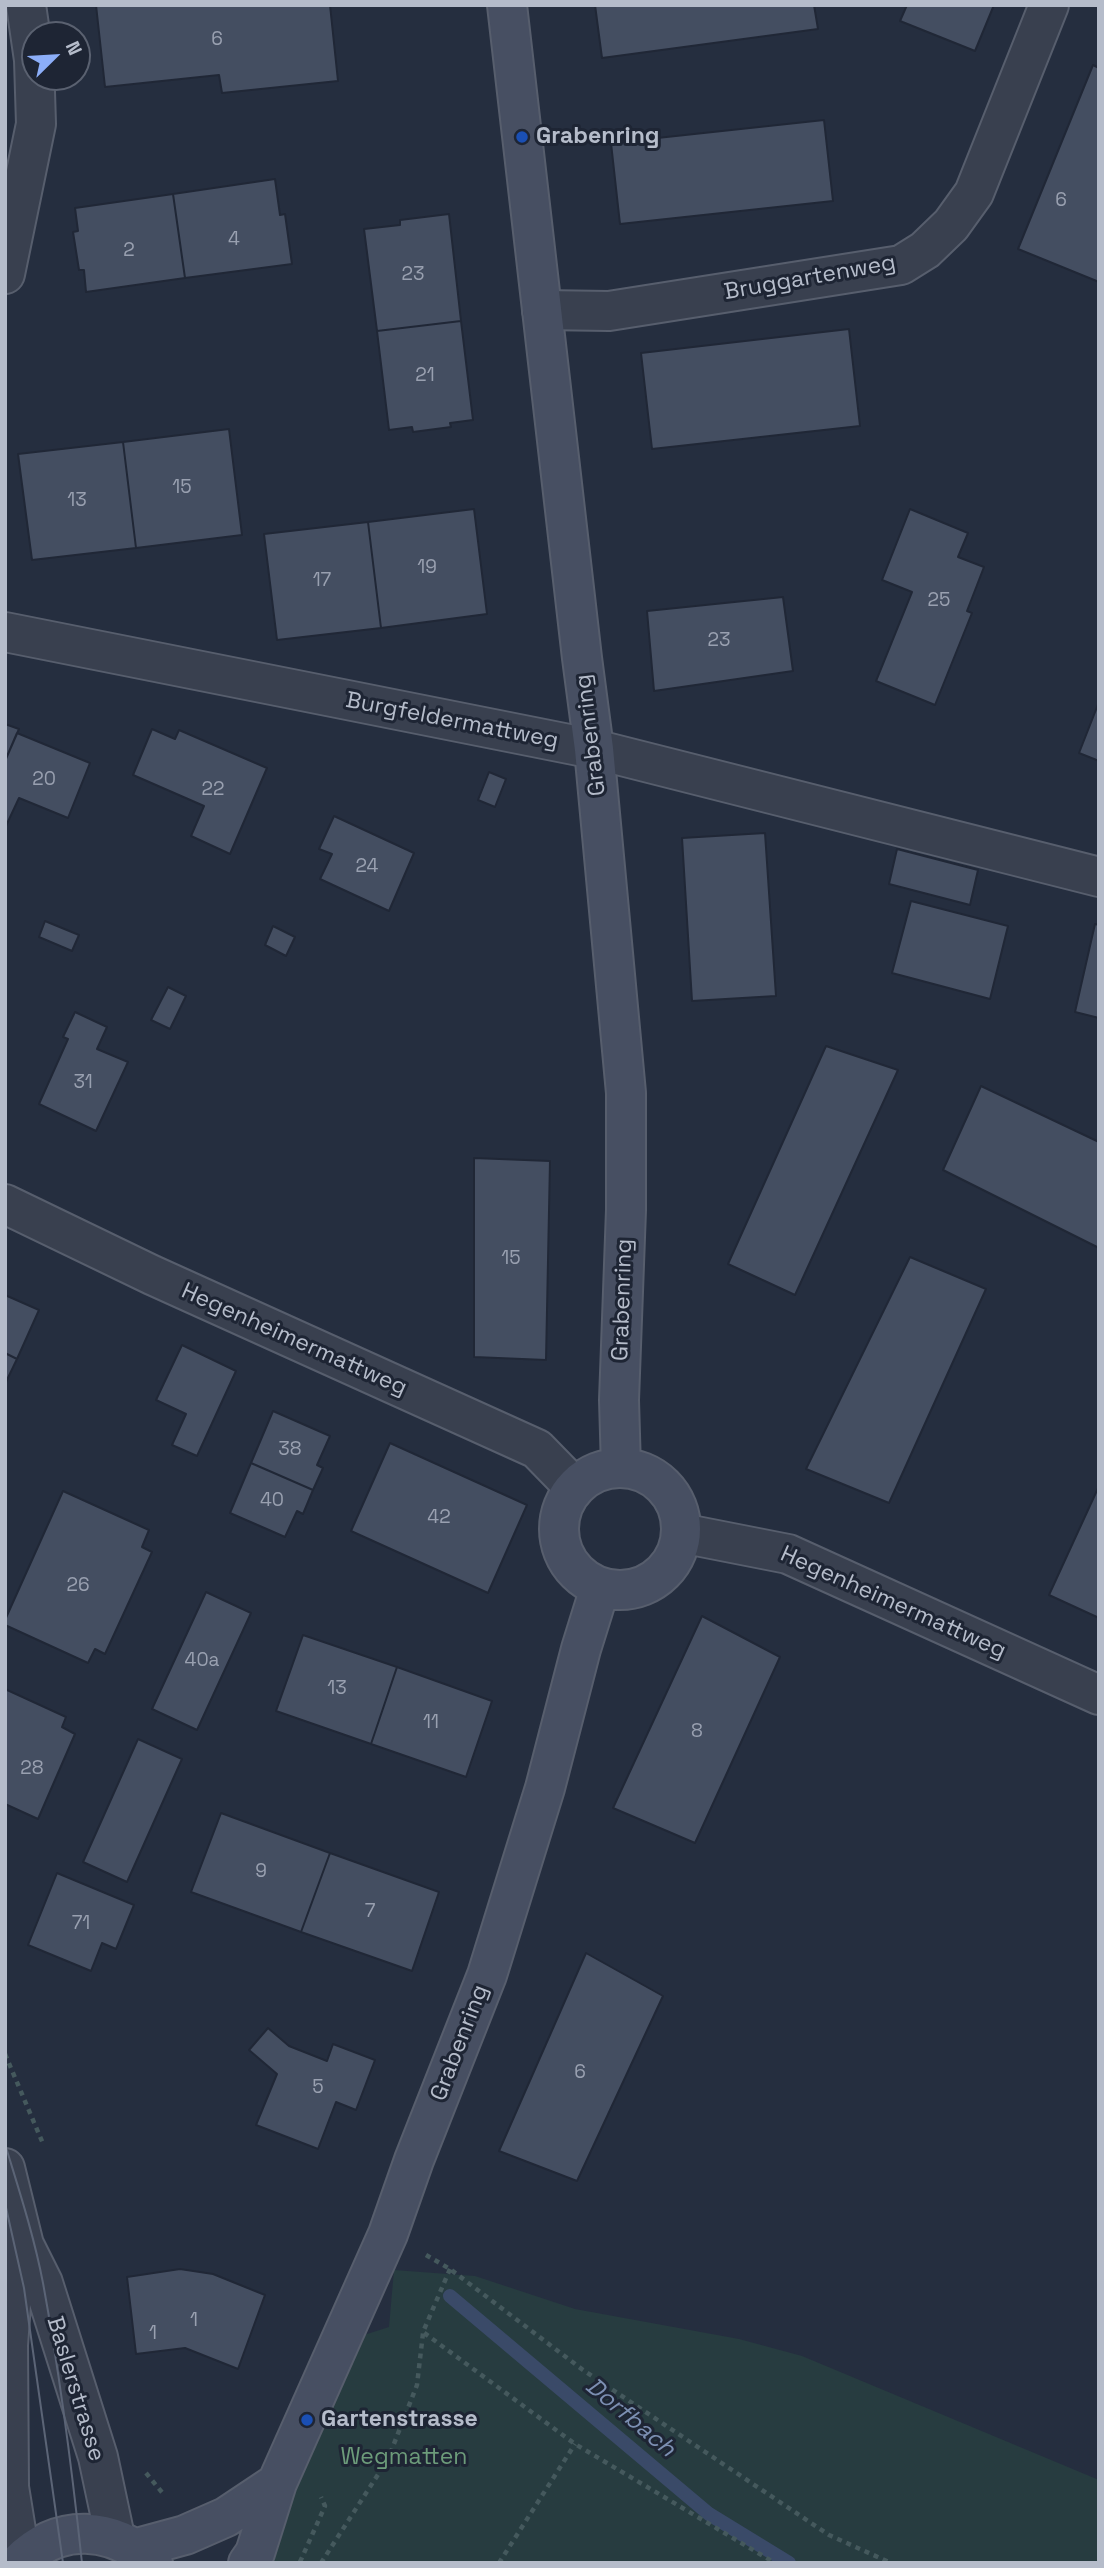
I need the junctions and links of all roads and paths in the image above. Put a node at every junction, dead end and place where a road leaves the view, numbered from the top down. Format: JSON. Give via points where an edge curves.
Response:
{"nodes":[{"id":1,"x":26,"y":5,"type":"edge"},
{"id":2,"x":508,"y":5,"type":"edge"},
{"id":3,"x":1049,"y":5,"type":"edge"},
{"id":4,"x":7,"y":255,"type":"edge"},
{"id":5,"x":542,"y":310,"type":"junction"},
{"id":6,"x":5,"y":632,"type":"edge"},
{"id":7,"x":594,"y":749,"type":"junction"},
{"id":8,"x":1099,"y":877,"type":"edge"},
{"id":9,"x":5,"y":1204,"type":"edge"},
{"id":10,"x":621,"y":1468,"type":"junction"},
{"id":11,"x":574,"y":1487,"type":"junction"},
{"id":12,"x":681,"y":1533,"type":"junction"},
{"id":13,"x":600,"y":1588,"type":"junction"},
{"id":14,"x":1099,"y":1695,"type":"edge"},
{"id":15,"x":5,"y":2168,"type":"edge"},
{"id":16,"x":23,"y":2245,"type":"junction"},
{"id":17,"x":420,"y":2252,"type":"dead end"},
{"id":18,"x":450,"y":2269,"type":"junction"},
{"id":19,"x":423,"y":2332,"type":"junction"},
{"id":20,"x":575,"y":2444,"type":"junction"},
{"id":21,"x":7,"y":2449,"type":"edge"},
{"id":22,"x":277,"y":2483,"type":"junction"},
{"id":23,"x":321,"y":2497,"type":"dead end"},
{"id":24,"x":135,"y":2549,"type":"edge"},
{"id":25,"x":20,"y":2562,"type":"edge"},
{"id":26,"x":248,"y":2563,"type":"edge"},
{"id":27,"x":300,"y":2563,"type":"edge"},
{"id":28,"x":321,"y":2563,"type":"edge"},
{"id":29,"x":499,"y":2563,"type":"edge"},
{"id":30,"x":775,"y":2563,"type":"edge"},
{"id":31,"x":891,"y":2563,"type":"edge"}],
"edges":[{"from":1,"to":4,"type":"street","via":[[36,124]]},
{"from":2,"to":5,"type":"main road","name":"Grabenring"},
{"from":3,"to":5,"type":"street","name":"Bruggartenweg","via":[[974,193],[951,225],[901,265],[609,311]]},
{"from":5,"to":7,"type":"main road","name":"Grabenring"},
{"from":6,"to":7,"type":"street","name":"Burgfeldermattweg"},
{"from":7,"to":8,"type":"street","name":"Burgfeldermattweg"},
{"from":7,"to":10,"type":"main road","name":"Grabenring","via":[[626,1093]]},
{"from":9,"to":11,"type":"street","name":"Hegenheimermattweg","via":[[537,1449]]},
{"from":10,"to":11,"type":"main road","via":[[596,1473]]},
{"from":10,"to":12,"type":"main road","via":[[638,1470],[665,1488],[677,1509]]},
{"from":11,"to":13,"type":"main road","via":[[559,1518],[563,1553],[572,1568]]},
{"from":12,"to":13,"type":"main road","via":[[668,1567],[654,1580],[628,1590]]},
{"from":12,"to":14,"type":"street","name":"Hegenheimermattweg","via":[[788,1554]]},
{"from":13,"to":22,"type":"main road","name":"Grabenring","via":[[487,1975],[388,2234]]},
{"from":15,"to":16,"type":"street","name":"Baslerstrasse"},
{"from":16,"to":21,"type":"street","name":"Baslerstrasse","via":[[13,2278]]},
{"from":16,"to":24,"type":"street","name":"Baslerstrasse","via":[[43,2283],[98,2457]]},
{"from":17,"to":18,"type":"path"},
{"from":18,"to":19,"type":"path"},
{"from":18,"to":31,"type":"path","via":[[583,2370],[829,2535]]},
{"from":19,"to":20,"type":"path"},
{"from":19,"to":28,"type":"path","via":[[417,2385],[388,2459]]},
{"from":20,"to":29,"type":"path"},
{"from":20,"to":30,"type":"path"},
{"from":21,"to":25,"type":"street","name":"Baslerstrasse"},
{"from":22,"to":24,"type":"main road","via":[[226,2517]]},
{"from":22,"to":26,"type":"main road","name":"Grabenring"},
{"from":23,"to":27,"type":"path","via":[[325,2506]]},
{"from":24,"to":25,"type":"main road","via":[[79,2534],[39,2546]]}]}
